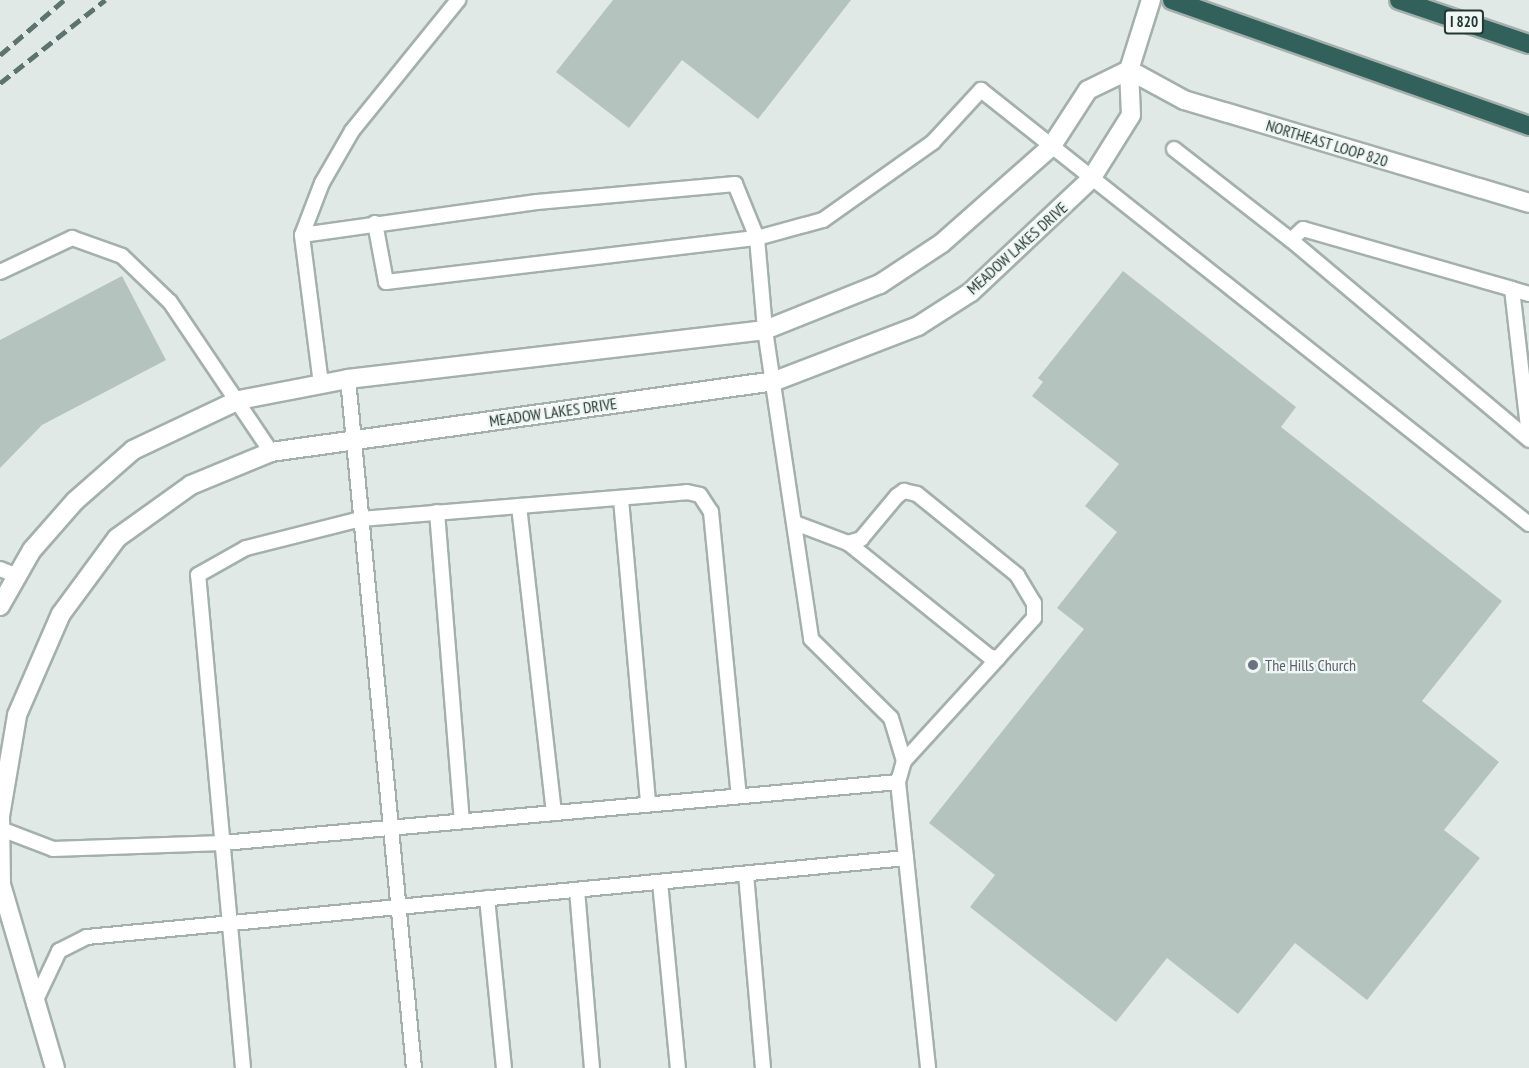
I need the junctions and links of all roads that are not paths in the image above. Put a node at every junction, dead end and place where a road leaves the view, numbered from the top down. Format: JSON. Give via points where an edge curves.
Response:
{"nodes":[{"id":1,"x":458,"y":0,"type":"edge"},
{"id":2,"x":1151,"y":0,"type":"edge"},
{"id":3,"x":1172,"y":0,"type":"edge"},
{"id":4,"x":1399,"y":0,"type":"edge"},
{"id":5,"x":1529,"y":45,"type":"edge"},
{"id":6,"x":1129,"y":70,"type":"junction"},
{"id":7,"x":1529,"y":126,"type":"edge"},
{"id":8,"x":1050,"y":147,"type":"junction"},
{"id":9,"x":1174,"y":149,"type":"dead end"},
{"id":10,"x":1091,"y":179,"type":"junction"},
{"id":11,"x":1529,"y":203,"type":"edge"},
{"id":12,"x":375,"y":224,"type":"junction"},
{"id":13,"x":302,"y":235,"type":"junction"},
{"id":14,"x":757,"y":238,"type":"junction"},
{"id":15,"x":1291,"y":240,"type":"junction"},
{"id":16,"x":0,"y":272,"type":"edge"},
{"id":17,"x":1512,"y":289,"type":"junction"},
{"id":18,"x":1529,"y":294,"type":"edge"},
{"id":19,"x":765,"y":330,"type":"junction"},
{"id":20,"x":348,"y":379,"type":"junction"},
{"id":21,"x":775,"y":381,"type":"junction"},
{"id":22,"x":321,"y":384,"type":"junction"},
{"id":23,"x":239,"y":400,"type":"junction"},
{"id":24,"x":1529,"y":435,"type":"edge"},
{"id":25,"x":353,"y":440,"type":"junction"},
{"id":26,"x":1529,"y":440,"type":"edge"},
{"id":27,"x":271,"y":452,"type":"junction"},
{"id":28,"x":621,"y":499,"type":"junction"},
{"id":29,"x":519,"y":506,"type":"junction"},
{"id":30,"x":437,"y":512,"type":"junction"},
{"id":31,"x":361,"y":519,"type":"junction"},
{"id":32,"x":795,"y":523,"type":"junction"},
{"id":33,"x":1529,"y":524,"type":"edge"},
{"id":34,"x":848,"y":543,"type":"junction"},
{"id":35,"x":8,"y":573,"type":"edge"},
{"id":36,"x":0,"y":606,"type":"edge"},
{"id":37,"x":998,"y":658,"type":"junction"},
{"id":38,"x":903,"y":761,"type":"junction"},
{"id":39,"x":898,"y":782,"type":"junction"},
{"id":40,"x":739,"y":796,"type":"junction"},
{"id":41,"x":648,"y":804,"type":"junction"},
{"id":42,"x":554,"y":813,"type":"junction"},
{"id":43,"x":462,"y":821,"type":"junction"},
{"id":44,"x":391,"y":828,"type":"junction"},
{"id":45,"x":1,"y":829,"type":"edge"},
{"id":46,"x":223,"y":843,"type":"junction"},
{"id":47,"x":906,"y":858,"type":"junction"},
{"id":48,"x":746,"y":874,"type":"junction"},
{"id":49,"x":660,"y":882,"type":"junction"},
{"id":50,"x":577,"y":890,"type":"junction"},
{"id":51,"x":487,"y":898,"type":"junction"},
{"id":52,"x":398,"y":907,"type":"junction"},
{"id":53,"x":230,"y":924,"type":"junction"},
{"id":54,"x":34,"y":1004,"type":"junction"},
{"id":55,"x":55,"y":1068,"type":"edge"},
{"id":56,"x":243,"y":1068,"type":"edge"},
{"id":57,"x":414,"y":1068,"type":"edge"},
{"id":58,"x":504,"y":1068,"type":"edge"},
{"id":59,"x":592,"y":1068,"type":"edge"},
{"id":60,"x":678,"y":1068,"type":"edge"},
{"id":61,"x":763,"y":1068,"type":"edge"},
{"id":62,"x":928,"y":1068,"type":"edge"}],
"edges":[{"from":1,"to":13,"type":"lane","via":[[352,131],[322,183]]},
{"from":2,"to":6,"type":"street","name":"MEADOW LAKES DRIVE"},
{"from":3,"to":7,"type":"highway"},
{"from":4,"to":5,"type":"highway","number":"I 820"},
{"from":6,"to":8,"type":"street","via":[[1088,90]]},
{"from":6,"to":10,"type":"street","name":"MEADOW LAKES DRIVE","via":[[1131,115]]},
{"from":6,"to":11,"type":"street","name":"NORTHEAST LOOP 820","via":[[1184,100]]},
{"from":8,"to":10,"type":"lane"},
{"from":8,"to":14,"type":"lane","via":[[981,90],[933,142],[823,220]]},
{"from":8,"to":19,"type":"street","via":[[942,243],[880,284]]},
{"from":9,"to":15,"type":"lane"},
{"from":10,"to":21,"type":"street","name":"MEADOW LAKES DRIVE","via":[[971,292],[918,326]]},
{"from":10,"to":33,"type":"lane"},
{"from":12,"to":13,"type":"lane"},
{"from":12,"to":14,"type":"lane","via":[[537,202],[735,183]]},
{"from":12,"to":14,"type":"lane","via":[[386,282]]},
{"from":13,"to":22,"type":"lane"},
{"from":14,"to":19,"type":"lane"},
{"from":15,"to":17,"type":"lane","via":[[1303,229]]},
{"from":15,"to":26,"type":"lane"},
{"from":16,"to":23,"type":"lane","via":[[72,238],[123,256],[170,302]]},
{"from":17,"to":18,"type":"lane"},
{"from":17,"to":24,"type":"lane"},
{"from":19,"to":20,"type":"street"},
{"from":19,"to":21,"type":"lane"},
{"from":20,"to":22,"type":"street"},
{"from":20,"to":25,"type":"lane"},
{"from":21,"to":25,"type":"street","name":"MEADOW LAKES DRIVE"},
{"from":21,"to":32,"type":"lane"},
{"from":22,"to":23,"type":"street"},
{"from":23,"to":27,"type":"lane"},
{"from":23,"to":35,"type":"street","via":[[133,450],[75,501]]},
{"from":25,"to":27,"type":"street","name":"MEADOW LAKES DRIVE"},
{"from":25,"to":31,"type":"lane"},
{"from":27,"to":45,"type":"street","name":"MEADOW LAKES DRIVE","via":[[191,485],[117,538],[61,614],[17,715]]},
{"from":28,"to":29,"type":"lane"},
{"from":28,"to":40,"type":"lane","via":[[687,492],[709,503]]},
{"from":28,"to":41,"type":"lane"},
{"from":29,"to":30,"type":"lane"},
{"from":29,"to":42,"type":"lane"},
{"from":30,"to":31,"type":"lane"},
{"from":30,"to":43,"type":"lane"},
{"from":31,"to":44,"type":"lane"},
{"from":31,"to":46,"type":"lane","via":[[246,548],[198,575]]},
{"from":32,"to":34,"type":"lane"},
{"from":32,"to":38,"type":"lane","via":[[811,639],[891,718]]},
{"from":34,"to":37,"type":"lane","via":[[984,654]]},
{"from":34,"to":37,"type":"lane","via":[[861,539],[904,491],[917,494],[1027,585],[1034,618]]},
{"from":35,"to":36,"type":"street"},
{"from":37,"to":38,"type":"lane"},
{"from":38,"to":39,"type":"lane"},
{"from":39,"to":40,"type":"lane"},
{"from":39,"to":47,"type":"lane"},
{"from":40,"to":41,"type":"lane"},
{"from":41,"to":42,"type":"lane"},
{"from":42,"to":43,"type":"lane"},
{"from":43,"to":44,"type":"lane"},
{"from":44,"to":46,"type":"lane"},
{"from":44,"to":52,"type":"lane"},
{"from":45,"to":46,"type":"lane","via":[[53,849]]},
{"from":45,"to":54,"type":"street","name":"MEADOW LAKES DRIVE","via":[[1,885]]},
{"from":46,"to":53,"type":"lane"},
{"from":47,"to":48,"type":"lane"},
{"from":47,"to":62,"type":"lane"},
{"from":48,"to":49,"type":"lane"},
{"from":48,"to":61,"type":"lane"},
{"from":49,"to":50,"type":"lane"},
{"from":49,"to":60,"type":"lane"},
{"from":50,"to":51,"type":"lane"},
{"from":50,"to":59,"type":"lane"},
{"from":51,"to":52,"type":"lane"},
{"from":51,"to":58,"type":"lane"},
{"from":52,"to":53,"type":"lane"},
{"from":52,"to":57,"type":"lane"},
{"from":53,"to":54,"type":"lane","via":[[87,937],[59,951]]},
{"from":53,"to":56,"type":"lane"},
{"from":54,"to":55,"type":"street","name":"MEADOW LAKES DRIVE"}]}
